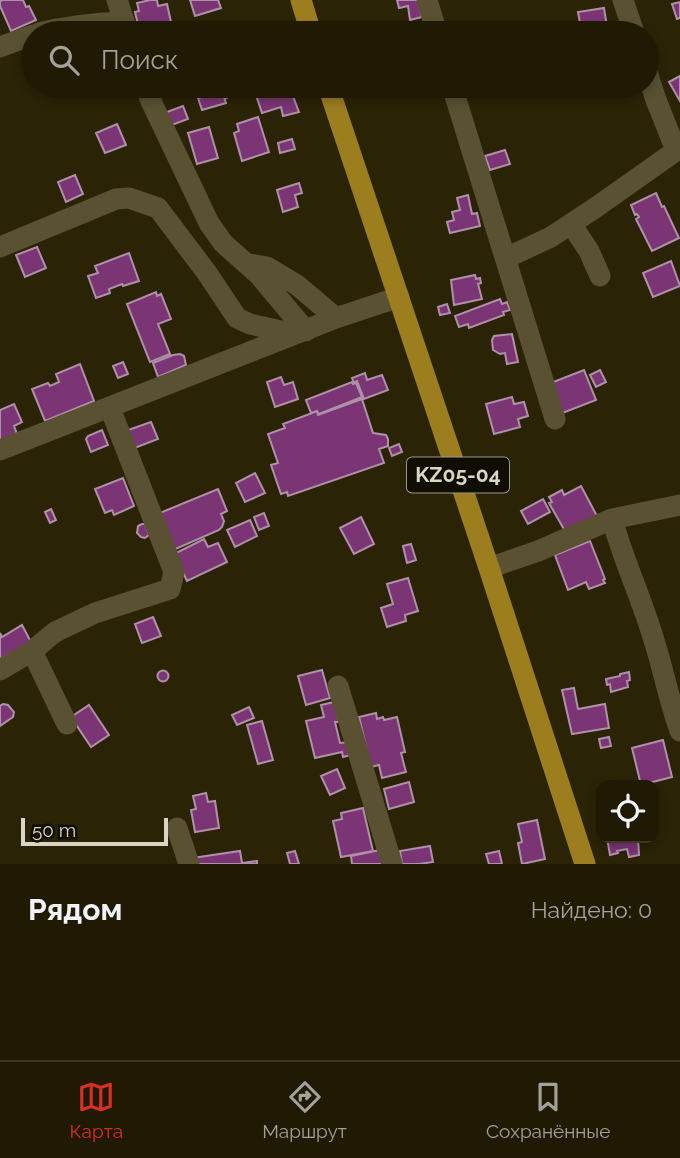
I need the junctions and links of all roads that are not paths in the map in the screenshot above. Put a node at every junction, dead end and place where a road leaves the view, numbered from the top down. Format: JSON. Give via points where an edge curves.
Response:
{"nodes":[{"id":1,"x":117,"y":0,"type":"edge"},
{"id":2,"x":301,"y":0,"type":"edge"},
{"id":3,"x":427,"y":0,"type":"edge"},
{"id":4,"x":624,"y":0,"type":"edge"},
{"id":5,"x":124,"y":21,"type":"edge"},
{"id":6,"x":307,"y":21,"type":"edge"},
{"id":7,"x":433,"y":21,"type":"edge"},
{"id":8,"x":630,"y":21,"type":"edge"},
{"id":9,"x":21,"y":39,"type":"edge"},
{"id":10,"x":0,"y":47,"type":"edge"},
{"id":11,"x":150,"y":98,"type":"edge"},
{"id":12,"x":332,"y":98,"type":"edge"},
{"id":13,"x":456,"y":98,"type":"edge"},
{"id":14,"x":655,"y":98,"type":"edge"},
{"id":15,"x":678,"y":149,"type":"edge"},
{"id":16,"x":571,"y":224,"type":"junction"},
{"id":17,"x":0,"y":247,"type":"edge"},
{"id":18,"x":506,"y":258,"type":"junction"},
{"id":19,"x":247,"y":264,"type":"junction"},
{"id":20,"x":600,"y":276,"type":"dead end"},
{"id":21,"x":310,"y":296,"type":"junction"},
{"id":22,"x":399,"y":297,"type":"junction"},
{"id":23,"x":336,"y":318,"type":"junction"},
{"id":24,"x":306,"y":331,"type":"junction"},
{"id":25,"x":110,"y":408,"type":"junction"},
{"id":26,"x":555,"y":419,"type":"dead end"},
{"id":27,"x":0,"y":450,"type":"edge"},
{"id":28,"x":680,"y":505,"type":"edge"},
{"id":29,"x":612,"y":519,"type":"junction"},
{"id":30,"x":489,"y":568,"type":"junction"},
{"id":31,"x":32,"y":651,"type":"junction"},
{"id":32,"x":0,"y":670,"type":"edge"},
{"id":33,"x":338,"y":686,"type":"dead end"},
{"id":34,"x":67,"y":724,"type":"dead end"},
{"id":35,"x":680,"y":731,"type":"edge"},
{"id":36,"x":177,"y":828,"type":"dead end"},
{"id":37,"x":189,"y":864,"type":"edge"},
{"id":38,"x":392,"y":864,"type":"edge"},
{"id":39,"x":585,"y":864,"type":"edge"}],
"edges":[{"from":1,"to":5,"type":"street"},
{"from":2,"to":6,"type":"main road"},
{"from":3,"to":7,"type":"street"},
{"from":4,"to":8,"type":"street"},
{"from":9,"to":10,"type":"street"},
{"from":11,"to":19,"type":"street","via":[[209,223]]},
{"from":12,"to":22,"type":"main road","number":"KZ05-04"},
{"from":13,"to":18,"type":"street"},
{"from":14,"to":15,"type":"street"},
{"from":15,"to":16,"type":"street"},
{"from":16,"to":18,"type":"street"},
{"from":16,"to":20,"type":"street"},
{"from":17,"to":24,"type":"street","via":[[116,199],[129,198],[158,208],[237,318],[281,331]]},
{"from":18,"to":26,"type":"street"},
{"from":19,"to":21,"type":"street","via":[[267,267]]},
{"from":19,"to":24,"type":"street"},
{"from":21,"to":23,"type":"street"},
{"from":21,"to":24,"type":"street"},
{"from":22,"to":23,"type":"street"},
{"from":22,"to":30,"type":"main road","number":"KZ05-04"},
{"from":23,"to":24,"type":"street"},
{"from":24,"to":25,"type":"street"},
{"from":25,"to":27,"type":"street"},
{"from":25,"to":31,"type":"street","via":[[174,572],[170,589],[95,613],[55,632]]},
{"from":28,"to":29,"type":"street"},
{"from":29,"to":30,"type":"street"},
{"from":29,"to":35,"type":"street"},
{"from":30,"to":39,"type":"main road","number":"KZ05-04"},
{"from":31,"to":32,"type":"street"},
{"from":31,"to":34,"type":"street"},
{"from":33,"to":38,"type":"street"},
{"from":36,"to":37,"type":"street"}]}
